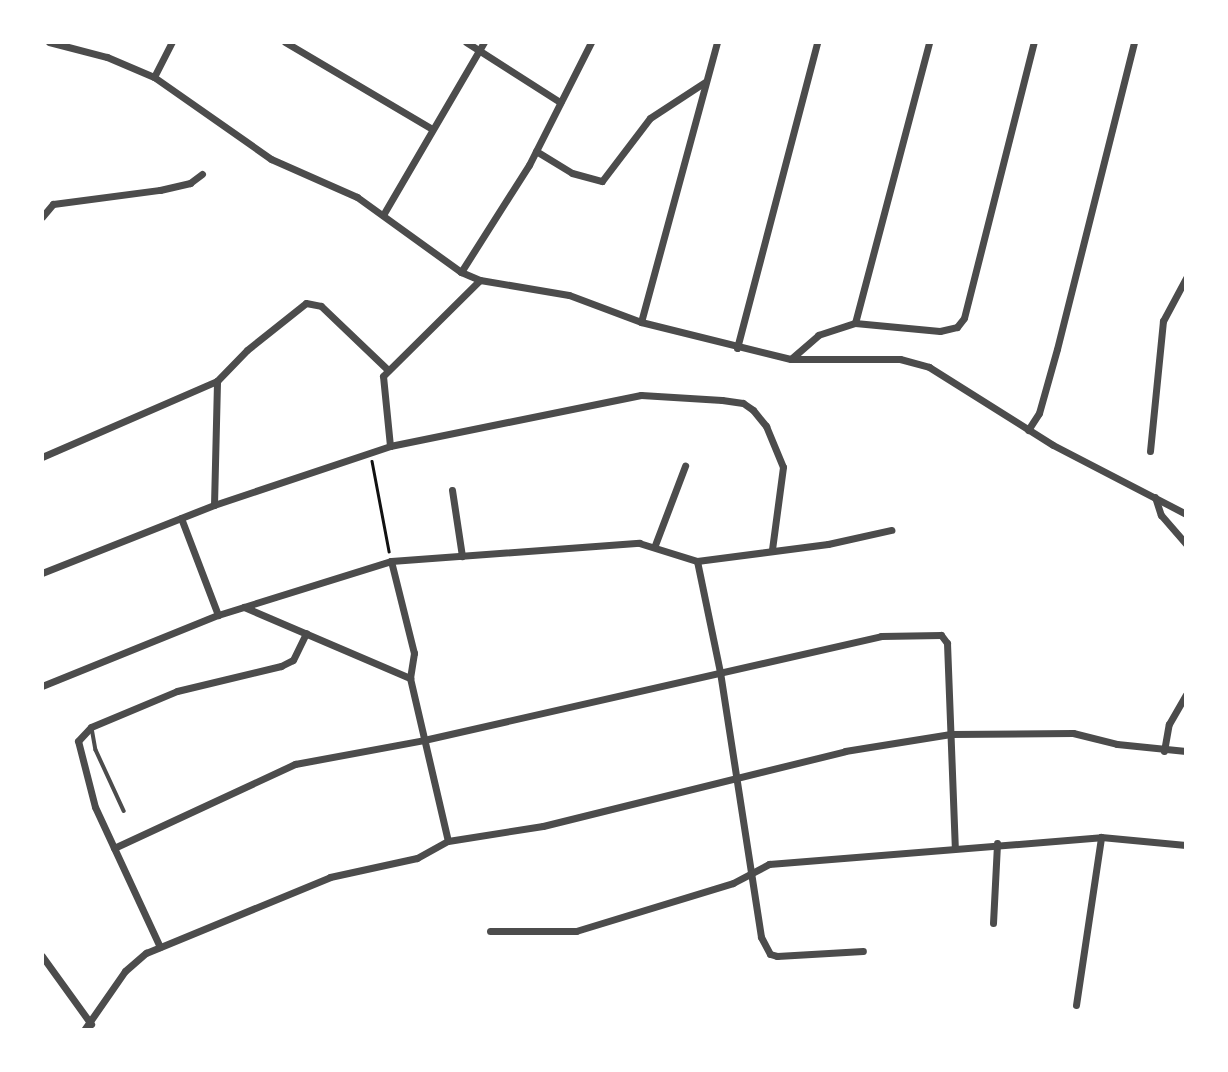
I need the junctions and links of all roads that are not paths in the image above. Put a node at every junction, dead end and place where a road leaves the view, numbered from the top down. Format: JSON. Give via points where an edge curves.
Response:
{"nodes":[{"id":1,"x":48,"y":42,"type":"edge"},
{"id":2,"x":172,"y":42,"type":"edge"},
{"id":3,"x":285,"y":42,"type":"edge"},
{"id":4,"x":466,"y":42,"type":"edge"},
{"id":5,"x":591,"y":42,"type":"edge"},
{"id":6,"x":717,"y":42,"type":"edge"},
{"id":7,"x":817,"y":42,"type":"edge"},
{"id":8,"x":929,"y":42,"type":"edge"},
{"id":9,"x":1034,"y":42,"type":"edge"},
{"id":10,"x":1134,"y":42,"type":"edge"},
{"id":11,"x":482,"y":46,"type":"edge"},
{"id":12,"x":42,"y":48,"type":"edge"},
{"id":13,"x":154,"y":77,"type":"junction"},
{"id":14,"x":706,"y":82,"type":"junction"},
{"id":15,"x":560,"y":102,"type":"junction"},
{"id":16,"x":432,"y":129,"type":"junction"},
{"id":17,"x":536,"y":151,"type":"junction"},
{"id":18,"x":202,"y":174,"type":"dead end"},
{"id":19,"x":383,"y":215,"type":"junction"},
{"id":20,"x":42,"y":217,"type":"edge"},
{"id":21,"x":461,"y":272,"type":"junction"},
{"id":22,"x":1186,"y":278,"type":"edge"},
{"id":23,"x":480,"y":280,"type":"junction"},
{"id":24,"x":641,"y":322,"type":"junction"},
{"id":25,"x":855,"y":323,"type":"junction"},
{"id":26,"x":737,"y":348,"type":"junction"},
{"id":27,"x":791,"y":359,"type":"junction"},
{"id":28,"x":387,"y":369,"type":"junction"},
{"id":29,"x":217,"y":381,"type":"junction"},
{"id":30,"x":1028,"y":430,"type":"junction"},
{"id":31,"x":390,"y":446,"type":"junction"},
{"id":32,"x":1150,"y":451,"type":"dead end"},
{"id":33,"x":42,"y":457,"type":"edge"},
{"id":34,"x":685,"y":467,"type":"dead end"},
{"id":35,"x":452,"y":490,"type":"dead end"},
{"id":36,"x":1155,"y":497,"type":"junction"},
{"id":37,"x":214,"y":505,"type":"junction"},
{"id":38,"x":1186,"y":514,"type":"edge"},
{"id":39,"x":181,"y":518,"type":"junction"},
{"id":40,"x":891,"y":530,"type":"dead end"},
{"id":41,"x":1186,"y":544,"type":"edge"},
{"id":42,"x":654,"y":545,"type":"junction"},
{"id":43,"x":772,"y":549,"type":"junction"},
{"id":44,"x":462,"y":556,"type":"junction"},
{"id":45,"x":391,"y":561,"type":"junction"},
{"id":46,"x":697,"y":561,"type":"junction"},
{"id":47,"x":42,"y":573,"type":"edge"},
{"id":48,"x":244,"y":607,"type":"junction"},
{"id":49,"x":218,"y":615,"type":"junction"},
{"id":50,"x":306,"y":633,"type":"junction"},
{"id":51,"x":720,"y":672,"type":"junction"},
{"id":52,"x":411,"y":678,"type":"junction"},
{"id":53,"x":42,"y":685,"type":"edge"},
{"id":54,"x":1186,"y":694,"type":"edge"},
{"id":55,"x":92,"y":727,"type":"junction"},
{"id":56,"x":951,"y":734,"type":"junction"},
{"id":57,"x":424,"y":740,"type":"junction"},
{"id":58,"x":1164,"y":751,"type":"junction"},
{"id":59,"x":1186,"y":751,"type":"edge"},
{"id":60,"x":736,"y":775,"type":"junction"},
{"id":61,"x":124,"y":811,"type":"dead end"},
{"id":62,"x":1101,"y":837,"type":"junction"},
{"id":63,"x":448,"y":841,"type":"junction"},
{"id":64,"x":997,"y":843,"type":"junction"},
{"id":65,"x":1186,"y":845,"type":"edge"},
{"id":66,"x":954,"y":848,"type":"junction"},
{"id":67,"x":114,"y":849,"type":"junction"},
{"id":68,"x":751,"y":872,"type":"junction"},
{"id":69,"x":993,"y":923,"type":"dead end"},
{"id":70,"x":490,"y":931,"type":"dead end"},
{"id":71,"x":160,"y":947,"type":"junction"},
{"id":72,"x":863,"y":951,"type":"dead end"},
{"id":73,"x":42,"y":956,"type":"edge"},
{"id":74,"x":1076,"y":1005,"type":"dead end"},
{"id":75,"x":90,"y":1024,"type":"junction"},
{"id":76,"x":84,"y":1030,"type":"edge"}],
"edges":[{"from":1,"to":12,"type":"street"},
{"from":1,"to":13,"type":"street","via":[[107,57]]},
{"from":2,"to":13,"type":"street"},
{"from":3,"to":16,"type":"street"},
{"from":4,"to":11,"type":"street"},
{"from":5,"to":15,"type":"street"},
{"from":6,"to":14,"type":"street"},
{"from":7,"to":26,"type":"street"},
{"from":8,"to":25,"type":"street"},
{"from":9,"to":25,"type":"street","via":[[964,318],[957,327],[940,331]]},
{"from":10,"to":30,"type":"street","via":[[1057,349],[1039,413]]},
{"from":11,"to":15,"type":"street"},
{"from":11,"to":16,"type":"street"},
{"from":13,"to":19,"type":"street","via":[[271,159],[335,186]]},
{"from":14,"to":17,"type":"street","via":[[650,118],[602,181],[572,173]]},
{"from":14,"to":24,"type":"street"},
{"from":15,"to":17,"type":"street"},
{"from":16,"to":19,"type":"street"},
{"from":17,"to":21,"type":"street"},
{"from":18,"to":20,"type":"street","via":[[176,187],[53,204]]},
{"from":19,"to":21,"type":"street"},
{"from":21,"to":23,"type":"street"},
{"from":22,"to":32,"type":"street","via":[[1163,321]]},
{"from":23,"to":24,"type":"street","via":[[569,295]]},
{"from":23,"to":28,"type":"street","via":[[441,323]]},
{"from":24,"to":26,"type":"street"},
{"from":25,"to":27,"type":"street","via":[[818,335]]},
{"from":26,"to":27,"type":"street"},
{"from":27,"to":30,"type":"street","via":[[900,359],[929,367]]},
{"from":28,"to":29,"type":"street","via":[[321,306],[306,303],[247,350]]},
{"from":28,"to":31,"type":"street","via":[[382,383]]},
{"from":29,"to":33,"type":"street"},
{"from":29,"to":37,"type":"street"},
{"from":30,"to":36,"type":"street"},
{"from":31,"to":37,"type":"street"},
{"from":31,"to":43,"type":"street","via":[[641,395],[743,403],[766,426],[783,467]]},
{"from":34,"to":42,"type":"street"},
{"from":35,"to":44,"type":"street"},
{"from":36,"to":38,"type":"street"},
{"from":36,"to":41,"type":"street","via":[[1161,515]]},
{"from":37,"to":39,"type":"street"},
{"from":39,"to":47,"type":"street"},
{"from":39,"to":49,"type":"street"},
{"from":40,"to":43,"type":"street","via":[[828,544]]},
{"from":42,"to":44,"type":"street"},
{"from":42,"to":46,"type":"street"},
{"from":43,"to":46,"type":"street"},
{"from":44,"to":45,"type":"street"},
{"from":45,"to":48,"type":"street"},
{"from":45,"to":52,"type":"street","via":[[414,653]]},
{"from":46,"to":51,"type":"street"},
{"from":48,"to":49,"type":"street"},
{"from":48,"to":50,"type":"street"},
{"from":49,"to":53,"type":"street"},
{"from":50,"to":52,"type":"street"},
{"from":50,"to":55,"type":"street","via":[[293,660],[281,666],[177,691]]},
{"from":51,"to":56,"type":"street","via":[[881,636],[946,639]]},
{"from":51,"to":57,"type":"street"},
{"from":51,"to":60,"type":"street"},
{"from":52,"to":57,"type":"street"},
{"from":54,"to":58,"type":"street","via":[[1169,724]]},
{"from":55,"to":61,"type":"lane","via":[[96,750]]},
{"from":55,"to":67,"type":"street","via":[[78,741],[95,807]]},
{"from":56,"to":58,"type":"street","via":[[1073,733]]},
{"from":56,"to":60,"type":"street"},
{"from":56,"to":66,"type":"street"},
{"from":57,"to":63,"type":"street"},
{"from":57,"to":67,"type":"street","via":[[295,764]]},
{"from":58,"to":59,"type":"street"},
{"from":60,"to":63,"type":"street","via":[[543,825]]},
{"from":60,"to":68,"type":"street"},
{"from":62,"to":64,"type":"street"},
{"from":62,"to":65,"type":"street"},
{"from":62,"to":74,"type":"street"},
{"from":63,"to":71,"type":"street","via":[[417,858],[330,877]]},
{"from":64,"to":66,"type":"street"},
{"from":64,"to":69,"type":"street"},
{"from":66,"to":68,"type":"street","via":[[769,864]]},
{"from":67,"to":71,"type":"street"},
{"from":68,"to":70,"type":"street","via":[[733,883],[576,931]]},
{"from":68,"to":72,"type":"street","via":[[761,937],[770,954]]},
{"from":71,"to":75,"type":"street","via":[[137,958]]},
{"from":73,"to":75,"type":"street"},
{"from":75,"to":76,"type":"street"}]}
